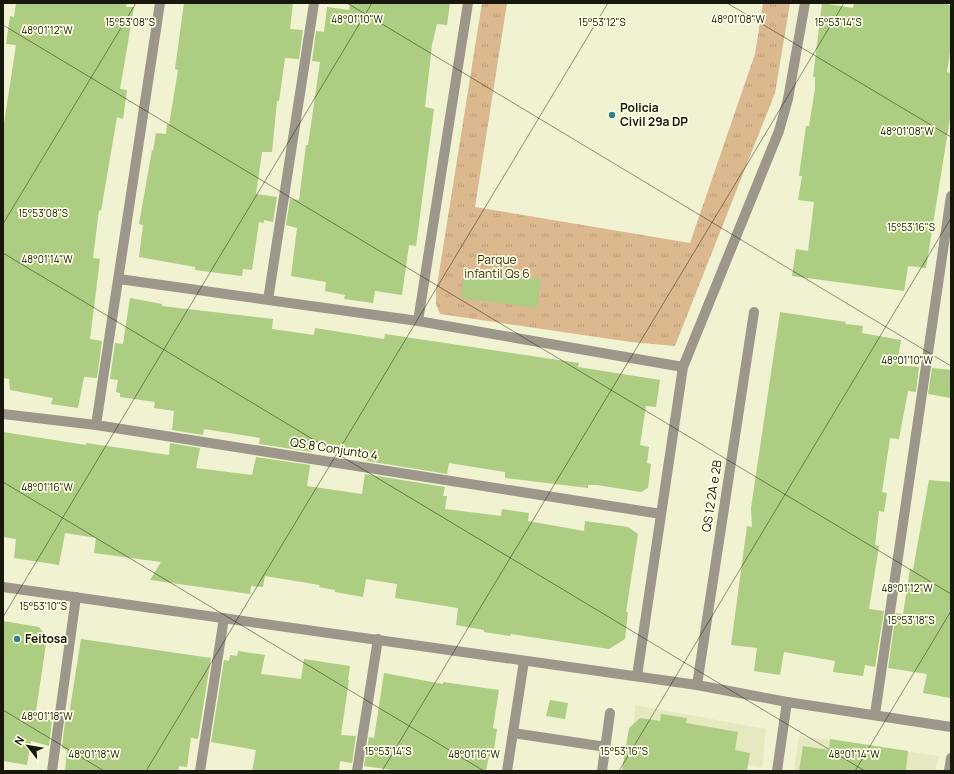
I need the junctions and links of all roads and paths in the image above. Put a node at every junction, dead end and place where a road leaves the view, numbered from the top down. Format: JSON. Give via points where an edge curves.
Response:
{"nodes":[{"id":1,"x":160,"y":3,"type":"edge"},
{"id":2,"x":314,"y":3,"type":"edge"},
{"id":3,"x":468,"y":3,"type":"edge"},
{"id":4,"x":805,"y":3,"type":"edge"},
{"id":5,"x":951,"y":196,"type":"edge"},
{"id":6,"x":119,"y":279,"type":"junction"},
{"id":7,"x":268,"y":300,"type":"junction"},
{"id":8,"x":754,"y":312,"type":"dead end"},
{"id":9,"x":418,"y":321,"type":"junction"},
{"id":10,"x":683,"y":367,"type":"junction"},
{"id":11,"x":3,"y":414,"type":"edge"},
{"id":12,"x":96,"y":425,"type":"junction"},
{"id":13,"x":661,"y":514,"type":"junction"},
{"id":14,"x":3,"y":587,"type":"edge"},
{"id":15,"x":76,"y":597,"type":"junction"},
{"id":16,"x":224,"y":618,"type":"junction"},
{"id":17,"x":378,"y":639,"type":"junction"},
{"id":18,"x":524,"y":661,"type":"junction"},
{"id":19,"x":637,"y":676,"type":"junction"},
{"id":20,"x":697,"y":685,"type":"junction"},
{"id":21,"x":787,"y":702,"type":"junction"},
{"id":22,"x":610,"y":713,"type":"dead end"},
{"id":23,"x":875,"y":714,"type":"junction"},
{"id":24,"x":951,"y":727,"type":"edge"},
{"id":25,"x":513,"y":733,"type":"junction"},
{"id":26,"x":606,"y":747,"type":"junction"},
{"id":27,"x":951,"y":758,"type":"edge"},
{"id":28,"x":52,"y":771,"type":"edge"},
{"id":29,"x":200,"y":771,"type":"edge"},
{"id":30,"x":357,"y":771,"type":"edge"},
{"id":31,"x":507,"y":771,"type":"edge"},
{"id":32,"x":602,"y":771,"type":"edge"},
{"id":33,"x":777,"y":771,"type":"edge"},
{"id":34,"x":949,"y":771,"type":"edge"}],
"edges":[{"from":1,"to":6,"type":"street"},
{"from":2,"to":7,"type":"street"},
{"from":3,"to":9,"type":"street"},
{"from":4,"to":10,"type":"street","via":[[788,99],[779,131]]},
{"from":5,"to":23,"type":"street"},
{"from":6,"to":7,"type":"street"},
{"from":6,"to":12,"type":"street"},
{"from":7,"to":9,"type":"street"},
{"from":8,"to":20,"type":"street","name":"QS 12 2A e 2B"},
{"from":9,"to":10,"type":"street"},
{"from":10,"to":13,"type":"street"},
{"from":11,"to":12,"type":"street","name":"QS 8 Conjunto 4"},
{"from":12,"to":13,"type":"street","name":"QS 8 Conjunto 4"},
{"from":13,"to":19,"type":"street"},
{"from":14,"to":15,"type":"street"},
{"from":15,"to":16,"type":"street"},
{"from":15,"to":28,"type":"street"},
{"from":16,"to":17,"type":"street"},
{"from":16,"to":29,"type":"street"},
{"from":17,"to":18,"type":"street"},
{"from":17,"to":30,"type":"street"},
{"from":18,"to":19,"type":"street"},
{"from":18,"to":25,"type":"street"},
{"from":19,"to":20,"type":"street"},
{"from":20,"to":21,"type":"street"},
{"from":21,"to":23,"type":"street"},
{"from":21,"to":33,"type":"street"},
{"from":22,"to":26,"type":"street"},
{"from":23,"to":24,"type":"street"},
{"from":25,"to":26,"type":"street"},
{"from":25,"to":31,"type":"street"},
{"from":26,"to":32,"type":"street"},
{"from":27,"to":34,"type":"street"}]}
